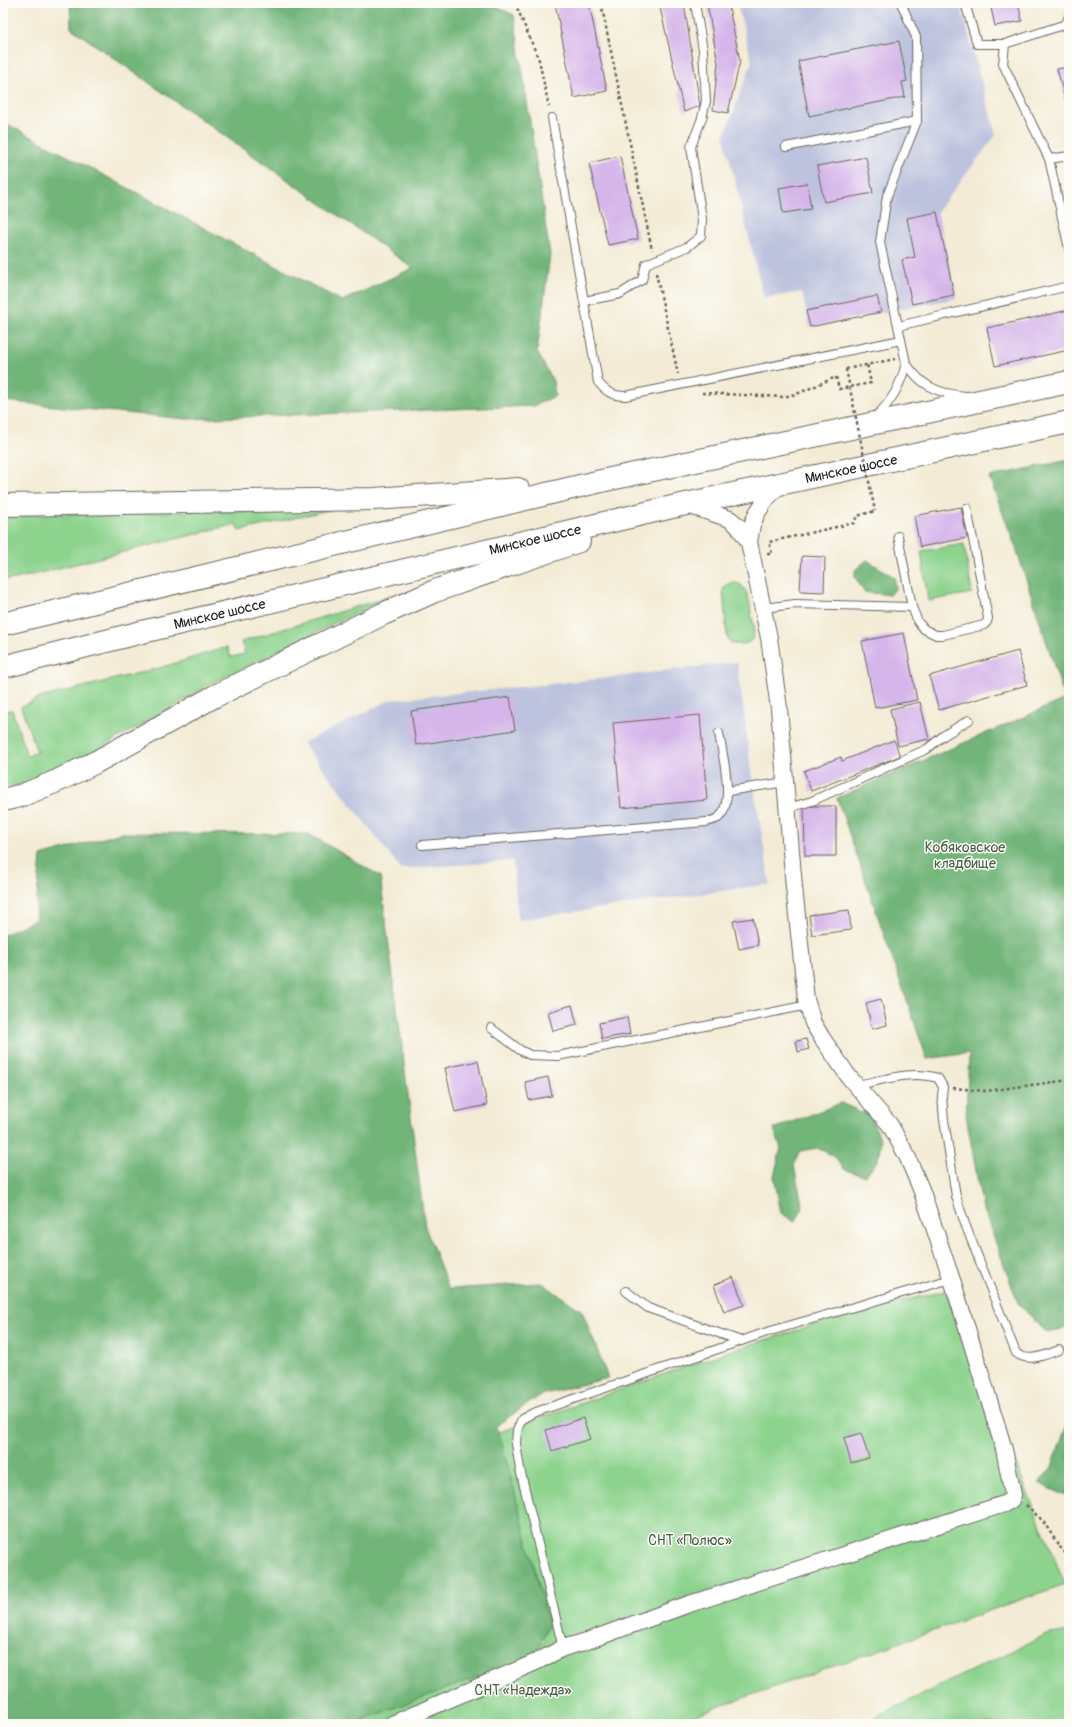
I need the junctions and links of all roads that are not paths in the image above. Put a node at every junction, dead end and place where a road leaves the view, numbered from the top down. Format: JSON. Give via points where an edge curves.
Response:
{"nodes":[{"id":1,"x":695,"y":3,"type":"edge"},
{"id":2,"x":901,"y":3,"type":"edge"},
{"id":3,"x":965,"y":3,"type":"edge"},
{"id":4,"x":1069,"y":16,"type":"edge"},
{"id":5,"x":1005,"y":44,"type":"junction"},
{"id":6,"x":552,"y":118,"type":"road end"},
{"id":7,"x":917,"y":121,"type":"junction"},
{"id":8,"x":786,"y":147,"type":"dead end"},
{"id":9,"x":1069,"y":156,"type":"edge"},
{"id":10,"x":1049,"y":159,"type":"junction"},
{"id":11,"x":1069,"y":249,"type":"edge"},
{"id":12,"x":1069,"y":286,"type":"edge"},
{"id":13,"x":584,"y":301,"type":"junction"},
{"id":14,"x":898,"y":326,"type":"junction"},
{"id":15,"x":901,"y":340,"type":"junction"},
{"id":16,"x":905,"y":360,"type":"junction"},
{"id":17,"x":1069,"y":382,"type":"edge"},
{"id":18,"x":1010,"y":394,"type":"junction"},
{"id":19,"x":1069,"y":422,"type":"edge"},
{"id":20,"x":864,"y":425,"type":"junction"},
{"id":21,"x":600,"y":481,"type":"junction"},
{"id":22,"x":782,"y":483,"type":"junction"},
{"id":23,"x":3,"y":505,"type":"edge"},
{"id":24,"x":678,"y":506,"type":"junction"},
{"id":25,"x":967,"y":508,"type":"dead end"},
{"id":26,"x":898,"y":536,"type":"dead end"},
{"id":27,"x":749,"y":542,"type":"junction"},
{"id":28,"x":912,"y":607,"type":"junction"},
{"id":29,"x":762,"y":608,"type":"junction"},
{"id":30,"x":3,"y":624,"type":"edge"},
{"id":31,"x":3,"y":667,"type":"edge"},
{"id":32,"x":969,"y":720,"type":"dead end"},
{"id":33,"x":719,"y":733,"type":"dead end"},
{"id":34,"x":786,"y":782,"type":"junction"},
{"id":35,"x":728,"y":791,"type":"junction"},
{"id":36,"x":3,"y":800,"type":"edge"},
{"id":37,"x":788,"y":808,"type":"junction"},
{"id":38,"x":422,"y":845,"type":"dead end"},
{"id":39,"x":808,"y":1005,"type":"junction"},
{"id":40,"x":491,"y":1028,"type":"dead end"},
{"id":41,"x":857,"y":1085,"type":"junction"},
{"id":42,"x":951,"y":1279,"type":"junction"},
{"id":43,"x":626,"y":1292,"type":"dead end"},
{"id":44,"x":741,"y":1341,"type":"junction"},
{"id":45,"x":1059,"y":1350,"type":"dead end"},
{"id":46,"x":563,"y":1648,"type":"junction"},
{"id":47,"x":392,"y":1724,"type":"edge"}],
"edges":[{"from":1,"to":13,"type":"lane","via":[[703,50],[706,101],[691,147],[702,218],[701,236],[687,247],[646,264],[642,280],[620,294]]},
{"from":2,"to":7,"type":"lane","via":[[916,37]]},
{"from":3,"to":5,"type":"lane","via":[[977,44]]},
{"from":4,"to":5,"type":"lane","via":[[1066,24]]},
{"from":5,"to":10,"type":"lane","via":[[1003,64]]},
{"from":6,"to":13,"type":"lane"},
{"from":7,"to":8,"type":"lane"},
{"from":7,"to":14,"type":"lane","via":[[887,196],[880,242]]},
{"from":9,"to":10,"type":"lane"},
{"from":10,"to":11,"type":"lane"},
{"from":12,"to":14,"type":"lane"},
{"from":13,"to":15,"type":"lane","via":[[598,382],[605,390],[616,396]]},
{"from":14,"to":15,"type":"lane"},
{"from":15,"to":16,"type":"lane"},
{"from":16,"to":18,"type":"lane","via":[[917,378],[941,392],[974,396]]},
{"from":16,"to":20,"type":"lane","via":[[901,383],[894,395],[881,412]]},
{"from":17,"to":18,"type":"highway"},
{"from":18,"to":20,"type":"highway"},
{"from":19,"to":22,"type":"highway","name":"Минское шоссе"},
{"from":20,"to":21,"type":"highway"},
{"from":21,"to":23,"type":"highway","via":[[490,492],[374,499]]},
{"from":21,"to":30,"type":"highway"},
{"from":22,"to":24,"type":"highway","name":"Минское шоссе"},
{"from":22,"to":27,"type":"street","via":[[767,498],[757,514]]},
{"from":24,"to":27,"type":"street","via":[[730,519]]},
{"from":24,"to":31,"type":"highway","name":"Минское шоссе"},
{"from":24,"to":36,"type":"highway","via":[[435,591],[337,635],[215,696],[57,781]]},
{"from":25,"to":28,"type":"lane","via":[[987,622],[984,625],[936,635],[924,629]]},
{"from":26,"to":28,"type":"lane"},
{"from":27,"to":29,"type":"street"},
{"from":28,"to":29,"type":"lane","via":[[795,604]]},
{"from":29,"to":34,"type":"street","via":[[780,708]]},
{"from":32,"to":37,"type":"lane","via":[[927,749],[812,801]]},
{"from":33,"to":35,"type":"lane"},
{"from":34,"to":35,"type":"lane"},
{"from":34,"to":37,"type":"street"},
{"from":35,"to":38,"type":"lane","via":[[725,808],[718,818],[706,822]]},
{"from":37,"to":39,"type":"street"},
{"from":39,"to":40,"type":"lane","via":[[558,1056],[530,1055]]},
{"from":39,"to":41,"type":"street","via":[[813,1023],[822,1038]]},
{"from":41,"to":42,"type":"street","via":[[890,1125],[907,1156],[921,1189]]},
{"from":41,"to":45,"type":"lane","via":[[907,1075],[938,1078],[943,1088],[944,1120],[956,1196],[1016,1353],[1022,1358],[1031,1358]]},
{"from":42,"to":44,"type":"lane"},
{"from":42,"to":46,"type":"street","via":[[1004,1449],[1013,1495],[1011,1500],[689,1604]]},
{"from":43,"to":44,"type":"lane","via":[[648,1308]]},
{"from":44,"to":46,"type":"lane","via":[[568,1400],[522,1419],[517,1430],[516,1444],[520,1469]]},
{"from":46,"to":47,"type":"street"}]}
